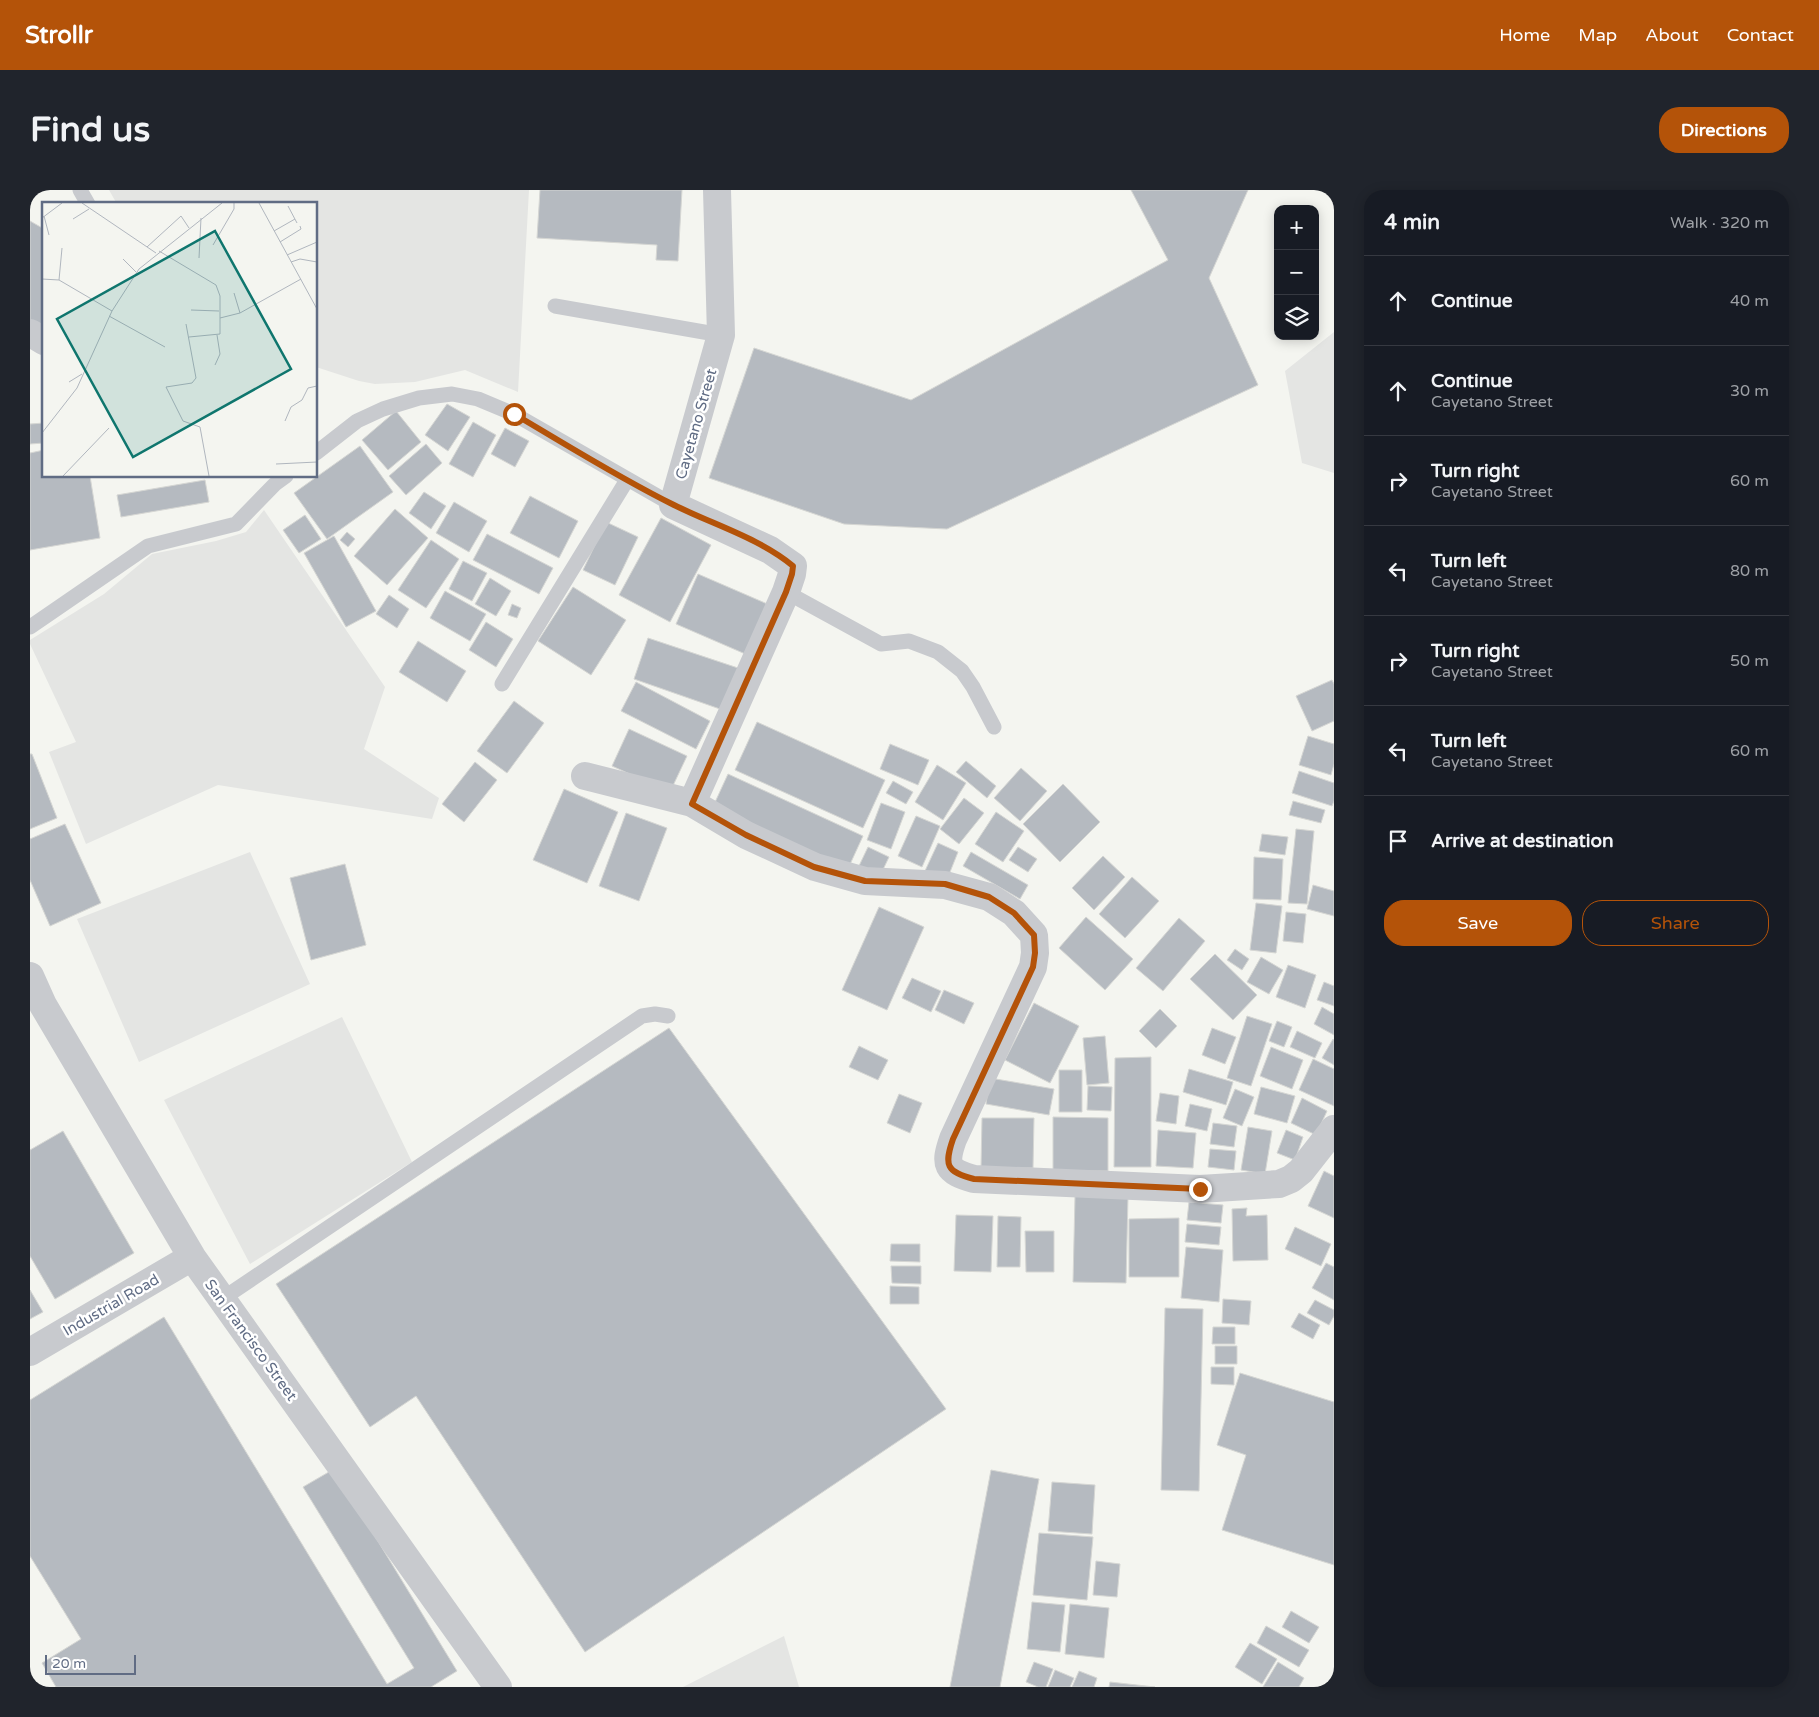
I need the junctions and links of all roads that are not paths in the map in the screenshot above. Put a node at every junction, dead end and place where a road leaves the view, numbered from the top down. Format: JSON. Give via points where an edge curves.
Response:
{"nodes":[{"id":1,"x":80,"y":190,"type":"edge"},
{"id":2,"x":717,"y":190,"type":"edge"},
{"id":3,"x":87,"y":202,"type":"edge"},
{"id":4,"x":555,"y":306,"type":"dead end"},
{"id":5,"x":30,"y":333,"type":"edge"},
{"id":6,"x":721,"y":335,"type":"junction"},
{"id":7,"x":42,"y":340,"type":"edge"},
{"id":8,"x":318,"y":451,"type":"edge"},
{"id":9,"x":283,"y":478,"type":"edge"},
{"id":10,"x":627,"y":480,"type":"junction"},
{"id":11,"x":673,"y":505,"type":"junction"},
{"id":12,"x":786,"y":592,"type":"junction"},
{"id":13,"x":30,"y":627,"type":"edge"},
{"id":14,"x":502,"y":684,"type":"dead end"},
{"id":15,"x":994,"y":727,"type":"dead end"},
{"id":16,"x":585,"y":776,"type":"dead end"},
{"id":17,"x":692,"y":804,"type":"junction"},
{"id":18,"x":30,"y":976,"type":"edge"},
{"id":19,"x":668,"y":1016,"type":"dead end"},
{"id":20,"x":1334,"y":1129,"type":"edge"},
{"id":21,"x":192,"y":1258,"type":"junction"},
{"id":22,"x":222,"y":1299,"type":"junction"},
{"id":23,"x":30,"y":1352,"type":"edge"},
{"id":24,"x":498,"y":1687,"type":"edge"}],
"edges":[{"from":1,"to":3,"type":"lane"},
{"from":2,"to":6,"type":"street","name":"Cayetano Street"},
{"from":4,"to":6,"type":"lane"},
{"from":5,"to":7,"type":"street"},
{"from":6,"to":11,"type":"street","name":"Cayetano Street"},
{"from":8,"to":10,"type":"lane","via":[[357,421],[383,409],[420,398],[452,394],[478,399],[514,414]]},
{"from":9,"to":13,"type":"lane","via":[[236,524],[148,546]]},
{"from":10,"to":11,"type":"lane"},
{"from":10,"to":14,"type":"lane"},
{"from":11,"to":12,"type":"street","via":[[780,556],[793,566]]},
{"from":12,"to":15,"type":"lane","via":[[881,644],[908,641],[938,652],[962,671],[974,687]]},
{"from":12,"to":17,"type":"street"},
{"from":16,"to":17,"type":"street"},
{"from":17,"to":20,"type":"street","via":[[746,835],[814,867],[865,881],[945,884],[989,897],[1014,913],[1034,935],[1033,967],[947,1157],[949,1166],[958,1175],[974,1179],[1200,1189],[1279,1184],[1301,1171]]},
{"from":18,"to":21,"type":"street","name":"San Francisco Street","via":[[43,1005]]},
{"from":19,"to":22,"type":"lane","via":[[642,1016]]},
{"from":21,"to":22,"type":"street","name":"San Francisco Street"},
{"from":21,"to":23,"type":"street","name":"Industrial Road"},
{"from":22,"to":24,"type":"street","name":"San Francisco Street"}]}
